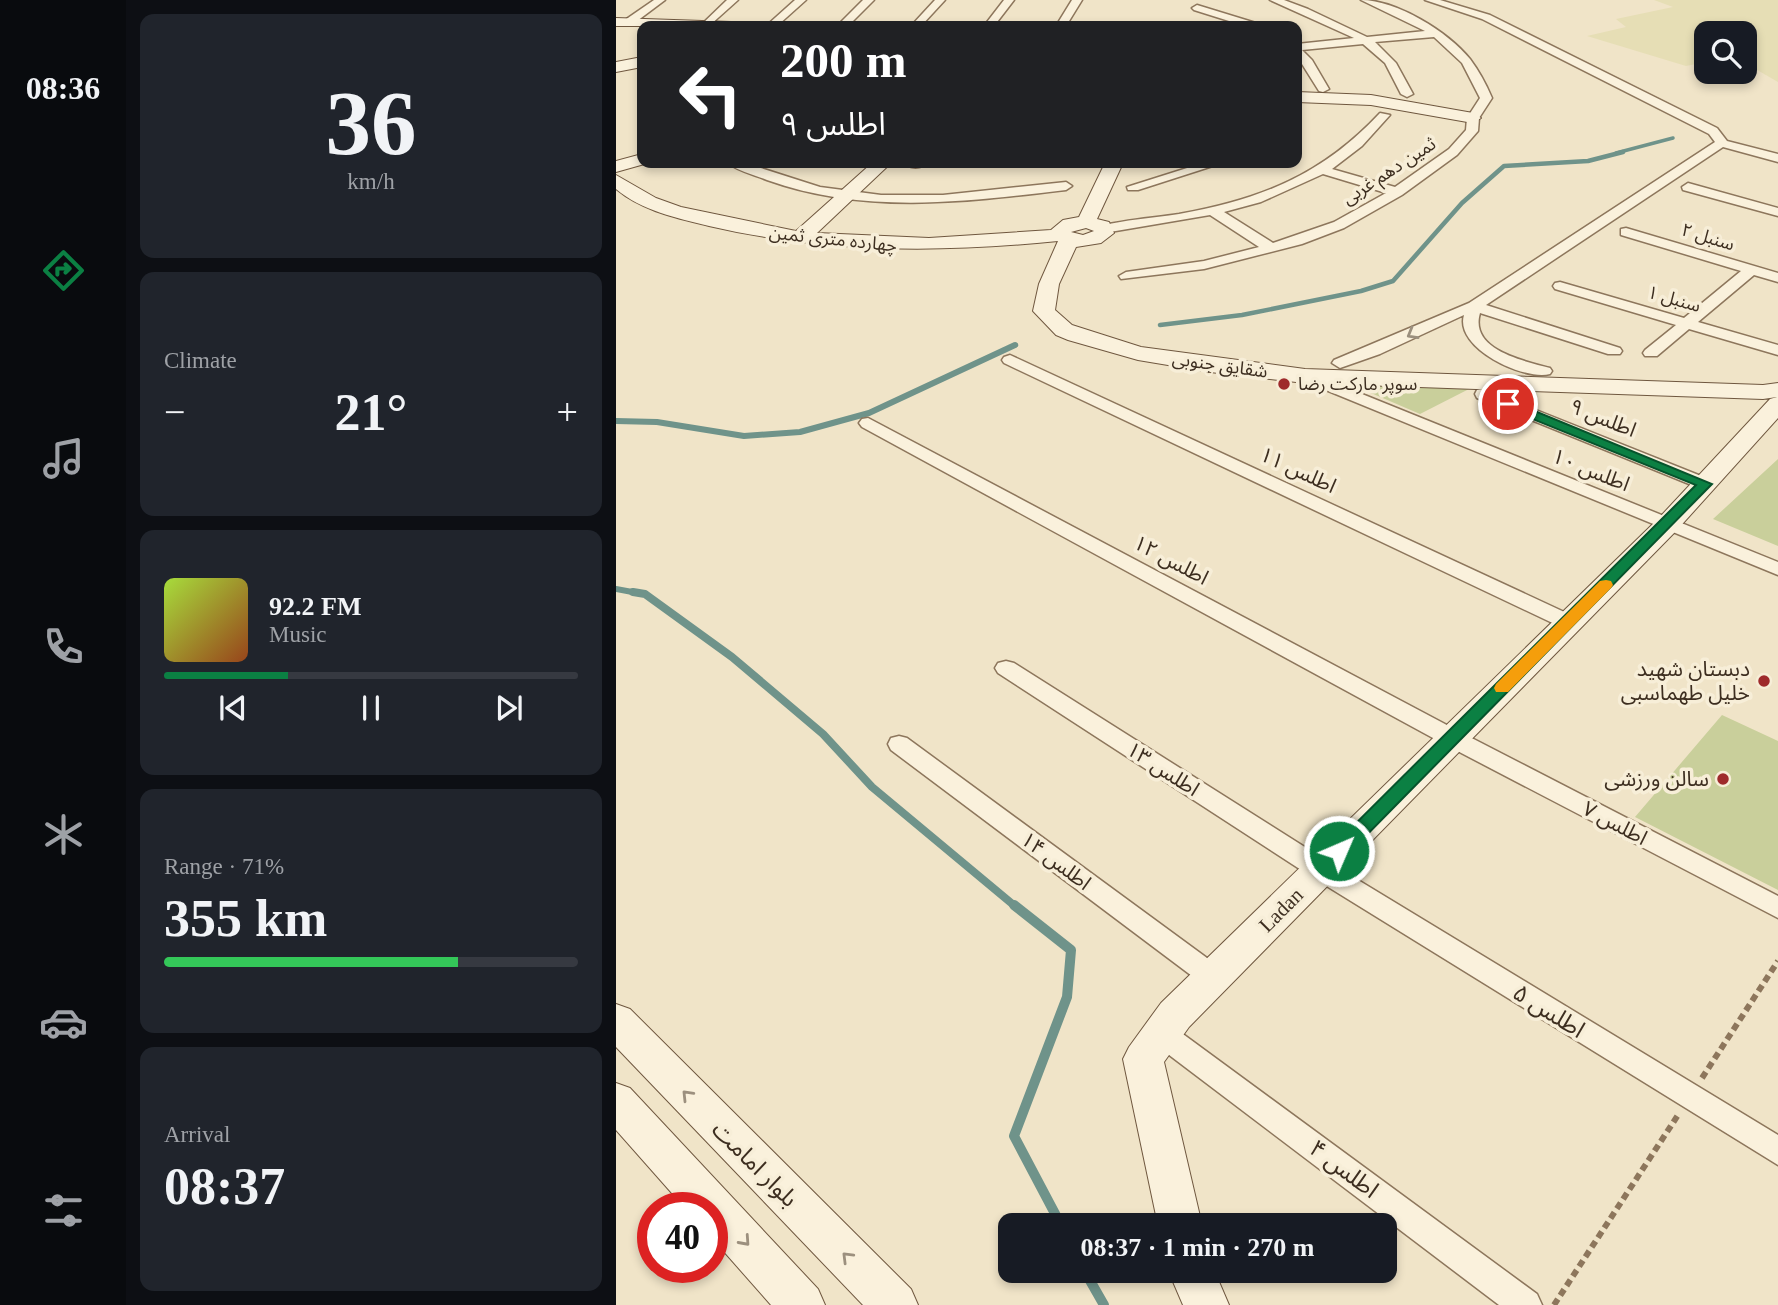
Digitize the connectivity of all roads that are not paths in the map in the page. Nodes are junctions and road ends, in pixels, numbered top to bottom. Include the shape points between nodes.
1 (660, 0) edge
2 (733, 0) edge
3 (801, 0) edge
4 (869, 0) edge
5 (940, 0) edge
6 (1009, 0) edge
7 (1077, 0) edge
8 (1275, 0) edge
9 (1366, 0) edge
10 (1430, 0) edge
11 (1198, 8) dead end
12 (709, 21) edge
13 (777, 21) edge
14 (847, 21) edge
15 (921, 21) edge
16 (993, 21) edge
17 (1063, 21) edge
18 (1239, 21) edge
19 (623, 22) edge
20 (1437, 33) junction
21 (1361, 40) junction
22 (1302, 48) edge
23 (1302, 54) edge
24 (637, 63) edge
25 (616, 66) edge
26 (1323, 89) dead end
27 (1407, 94) dead end
28 (1302, 97) edge
29 (1384, 115) dead end
30 (1473, 118) junction
31 (1721, 143) junction
32 (1778, 158) edge
33 (637, 161) edge
34 (616, 167) edge
35 (748, 168) edge
36 (877, 168) edge
37 (1112, 168) edge
38 (1199, 168) edge
39 (1320, 169) junction
40 (616, 180) edge
41 (1066, 186) dead end
42 (1133, 187) dead end
43 (1688, 187) dead end
44 (1397, 191) junction
45 (847, 195) junction
46 (1775, 208) edge
47 (1214, 212) junction
48 (1626, 232) dead end
49 (1081, 233) junction
50 (800, 238) junction
51 (1270, 248) junction
52 (1751, 270) junction
53 (1126, 276) dead end
54 (1778, 278) edge
55 (1560, 286) dead end
56 (1474, 306) junction
57 (1686, 323) junction
58 (1778, 350) edge
59 (1614, 351) dead end
60 (1651, 353) dead end
61 (1010, 360) dead end
62 (1340, 363) junction
63 (1544, 371) junction
64 (1305, 376) junction
65 (1778, 387) edge
66 (1483, 394) dead end
67 (1778, 404) edge
68 (868, 423) dead end
69 (1705, 484) junction
70 (1667, 525) junction
71 (1778, 569) edge
72 (1568, 622) junction
73 (1006, 668) dead end
74 (1452, 738) junction
75 (899, 744) dead end
76 (1321, 870) junction
77 (1778, 908) edge
78 (1213, 977) junction
79 (616, 1021) edge
80 (1162, 1034) junction
81 (616, 1101) edge
82 (1778, 1151) edge
83 (1177, 1213) edge
84 (1191, 1283) edge
85 (1196, 1283) edge
86 (802, 1305) edge
87 (895, 1305) edge
88 (1192, 1305) edge
89 (1206, 1305) edge
90 (1526, 1305) edge

1 - 19 street
2 - 12 street
3 - 13 street
4 - 14 street
5 - 15 street
6 - 16 street
7 - 17 street
8 - 21 street
9 - 20 street, ثمین دهم غربی
10 - 31 street via 1473,12 1522,34 1713,131
11 - 18 street
20 - 21 street
20 - 30 street, ثمین دهم غربی via 1478,75 1486,98
21 - 22 street
21 - 27 street via 1389,61
23 - 26 street
24 - 25 street
28 - 30 street via 1371,100
29 - 39 street
30 - 44 street, ثمین دهم غربی via 1472,131 1453,152
31 - 32 street
31 - 56 street
33 - 34 street
35 - 45 street
36 - 45 street
37 - 49 street, شقایق جنوبی
38 - 42 street
39 - 44 street
39 - 47 street via 1277,192
40 - 50 street, چهارده متری ثمین via 637,197 686,215
41 - 45 street via 932,199
43 - 46 street
44 - 51 street, ثمین دهم غربی via 1339,225
45 - 50 street
47 - 49 street
47 - 51 street
48 - 52 street, سنبل ۲
49 - 50 street, چهارده متری ثمین via 927,246
49 - 62 street, شقایق جنوبی via 1065,298 1073,317 1215,355
49 - 64 street, شقایق جنوبی via 1049,284 1044,311 1063,330 1138,353
51 - 53 street, ثمین دهم غربی via 1204,265
52 - 54 street, سنبل ۲
52 - 57 street
55 - 57 street, سنبل ۱
56 - 59 street
56 -> 62 street via 1374,353
56 - 63 street via 1468,319 1470,331 1481,345
57 - 58 street, سنبل ۱
57 - 60 street
61 - 72 street, اطلس ۱۱
62 - 63 street, شقایق جنوبی
63 - 65 street, شقایق جنوبی via 1760,380
64 - 65 street, شقایق جنوبی via 1498,384
64 - 70 street, اطلس ۱۰
66 - 69 street, اطلس ۹
67 - 69 street, Ladan
68 - 74 street, اطلس ۱۲
69 - 70 street, Ladan
70 - 71 street
70 - 72 street, Ladan
72 - 74 street, Ladan
73 - 76 street, اطلس ۱۳
74 - 76 street, Ladan
74 - 77 street, اطلس ۷
75 - 78 street, اطلس ۱۴
76 - 78 street, Ladan
76 - 82 street, اطلس ۵
78 - 80 street, Ladan
87 -> 79 street, بلوار امامت
80 - 83 street, Ladan via 1143,1059
80 - 90 street, اطلس ۴
81 -> 86 street
84 - 88 street
85 - 89 street

